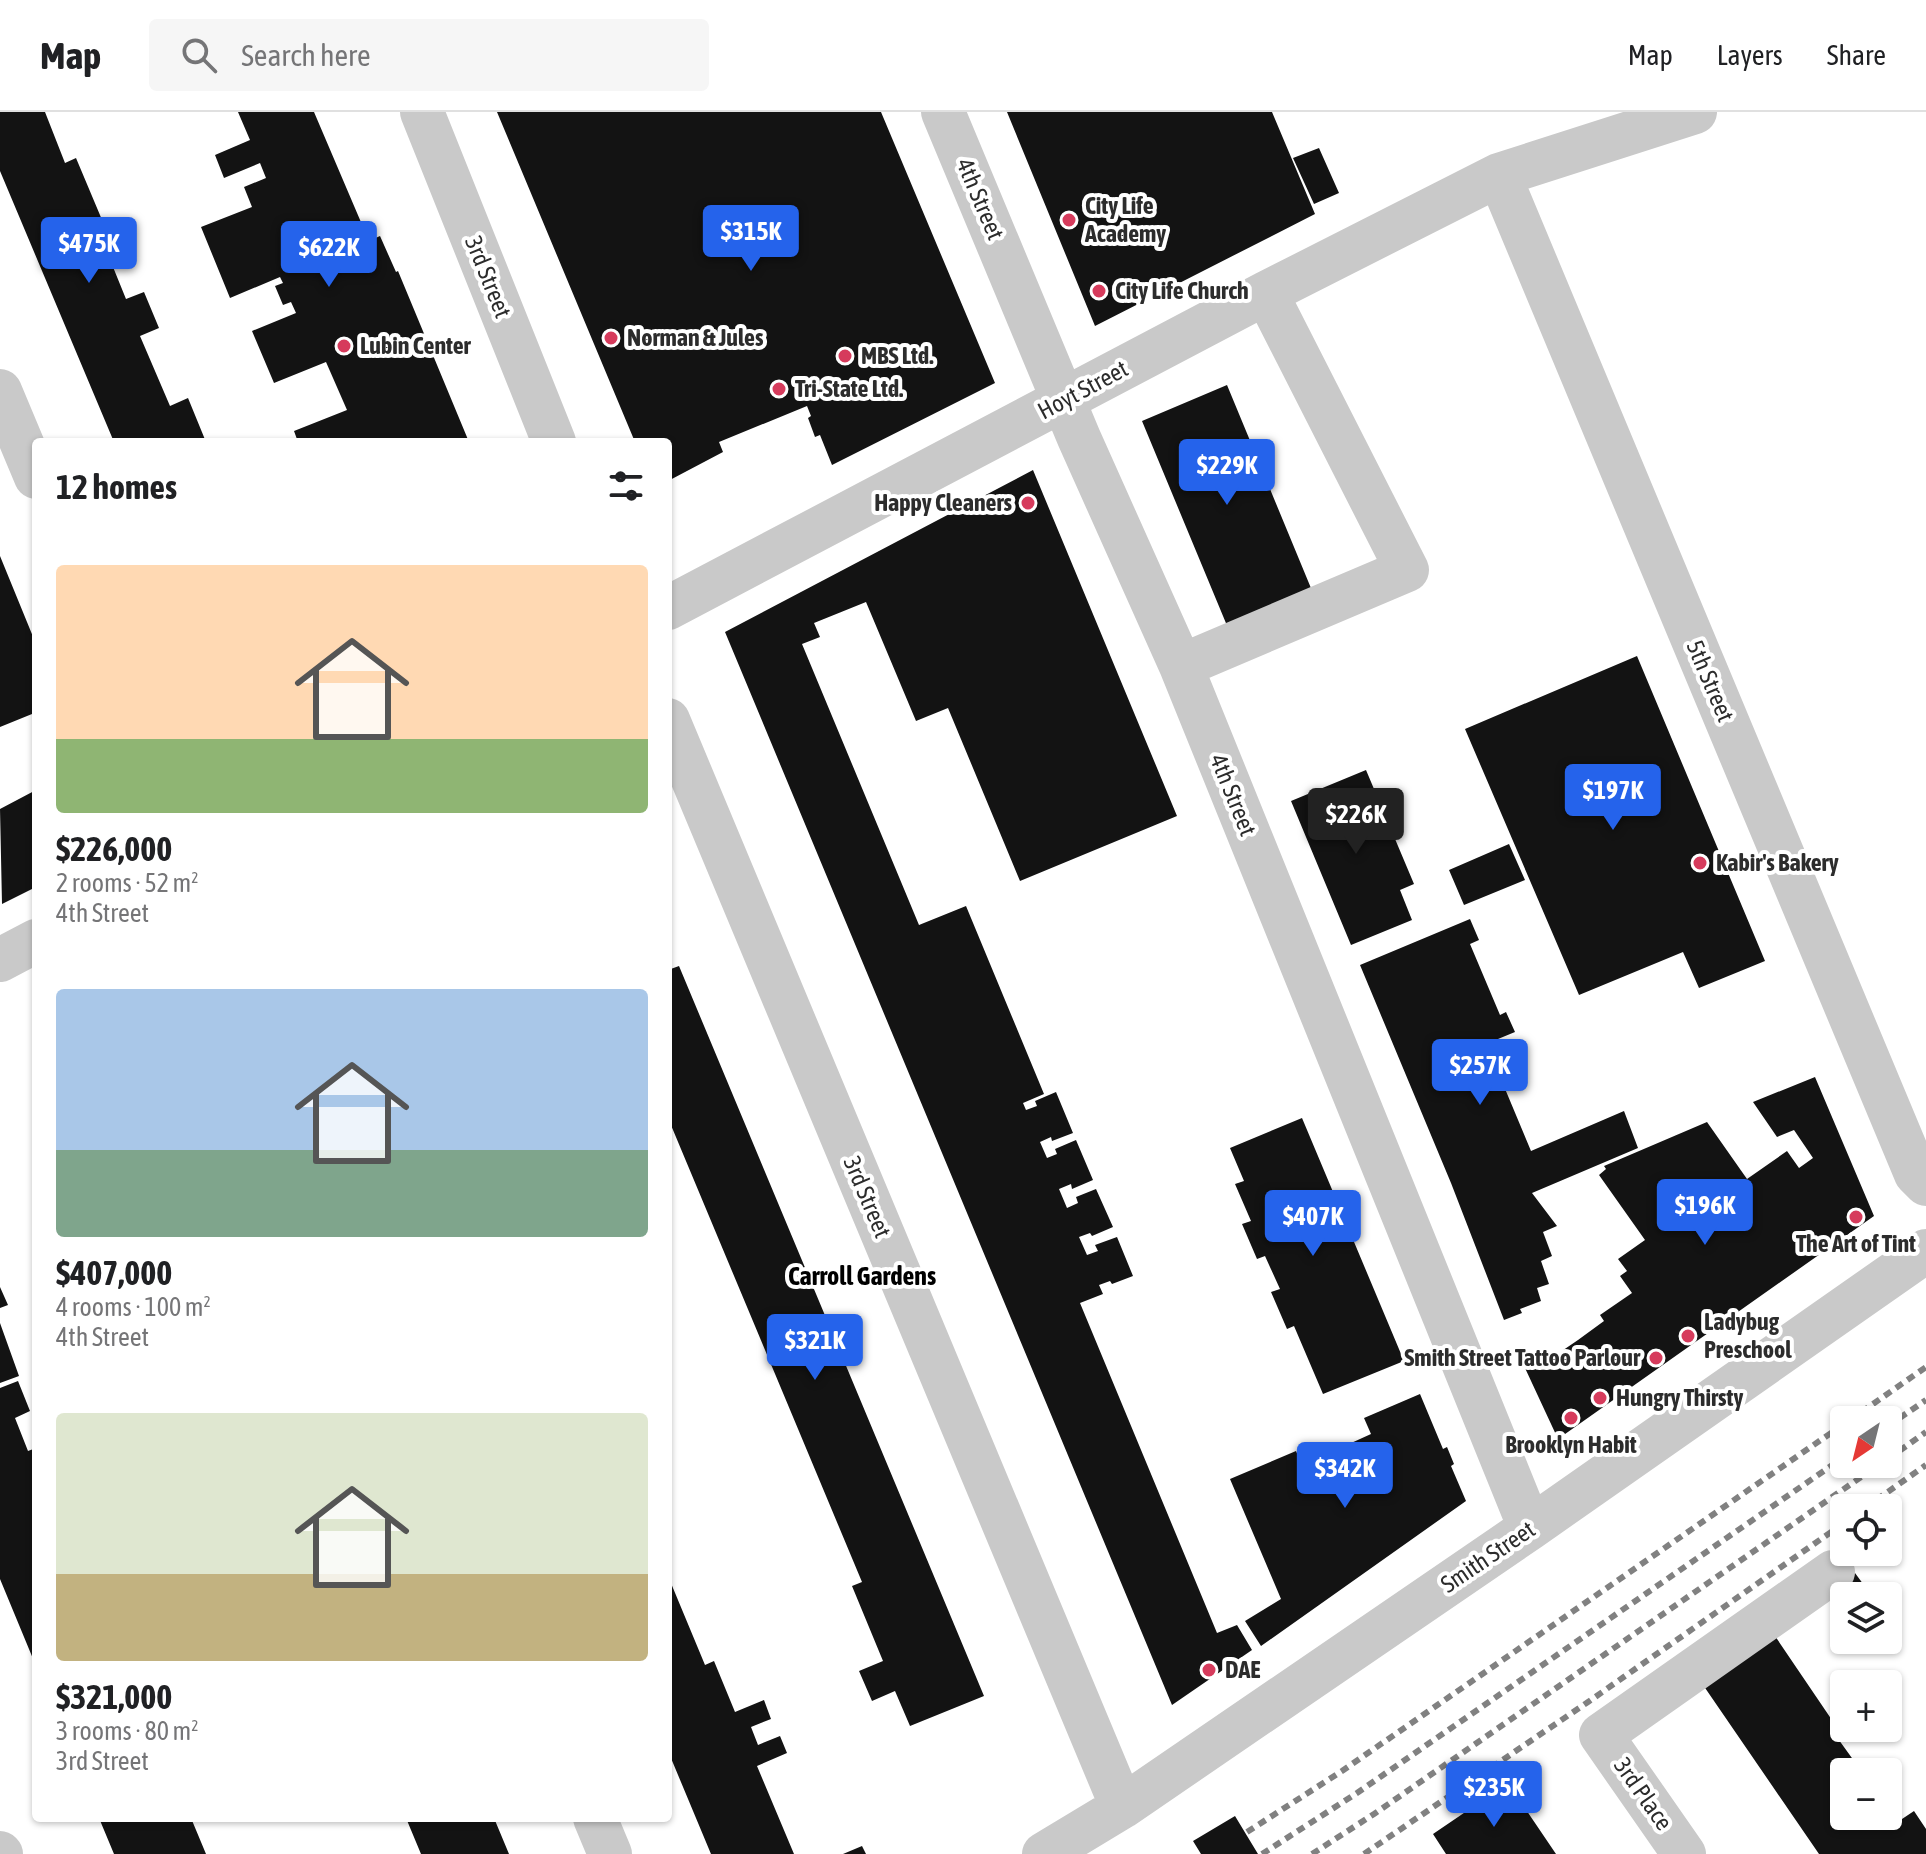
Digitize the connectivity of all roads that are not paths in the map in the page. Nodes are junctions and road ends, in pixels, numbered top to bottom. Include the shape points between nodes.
1 (422, 112) edge
2 (943, 112) edge
3 (1695, 112) edge
4 (1499, 175) junction
5 (1266, 293) junction
6 (0, 391) edge
7 (1064, 400) junction
8 (552, 438) edge
9 (32, 467) edge
10 (672, 606) edge
11 (1181, 666) junction
12 (672, 730) edge
13 (32, 943) edge
14 (0, 960) edge
15 (1926, 1184) edge
16 (1926, 1251) edge
17 (1530, 1528) junction
18 (1833, 1572) dead end
19 (1122, 1807) junction
20 (597, 1822) edge
21 (610, 1854) edge
22 (1044, 1854) edge
23 (1684, 1854) edge

1 - 8 street, 3rd Street
2 - 7 street, 4th Street
3 - 4 street, Hoyt Street
4 - 5 street, Hoyt Street
4 - 15 street, 5th Street via 1916,1174
5 - 7 street, Hoyt Street
5 - 11 street via 1407,570
6 - 9 street
7 - 10 street, Hoyt Street
7 - 11 street, 4th Street
11 - 17 street, 4th Street
12 - 19 street, 3rd Street
13 - 14 street
16 - 17 street, Smith Street
17 - 19 street, Smith Street
18 - 23 street, 3rd Place via 1601,1735
19 - 22 street, Smith Street
20 - 21 street

